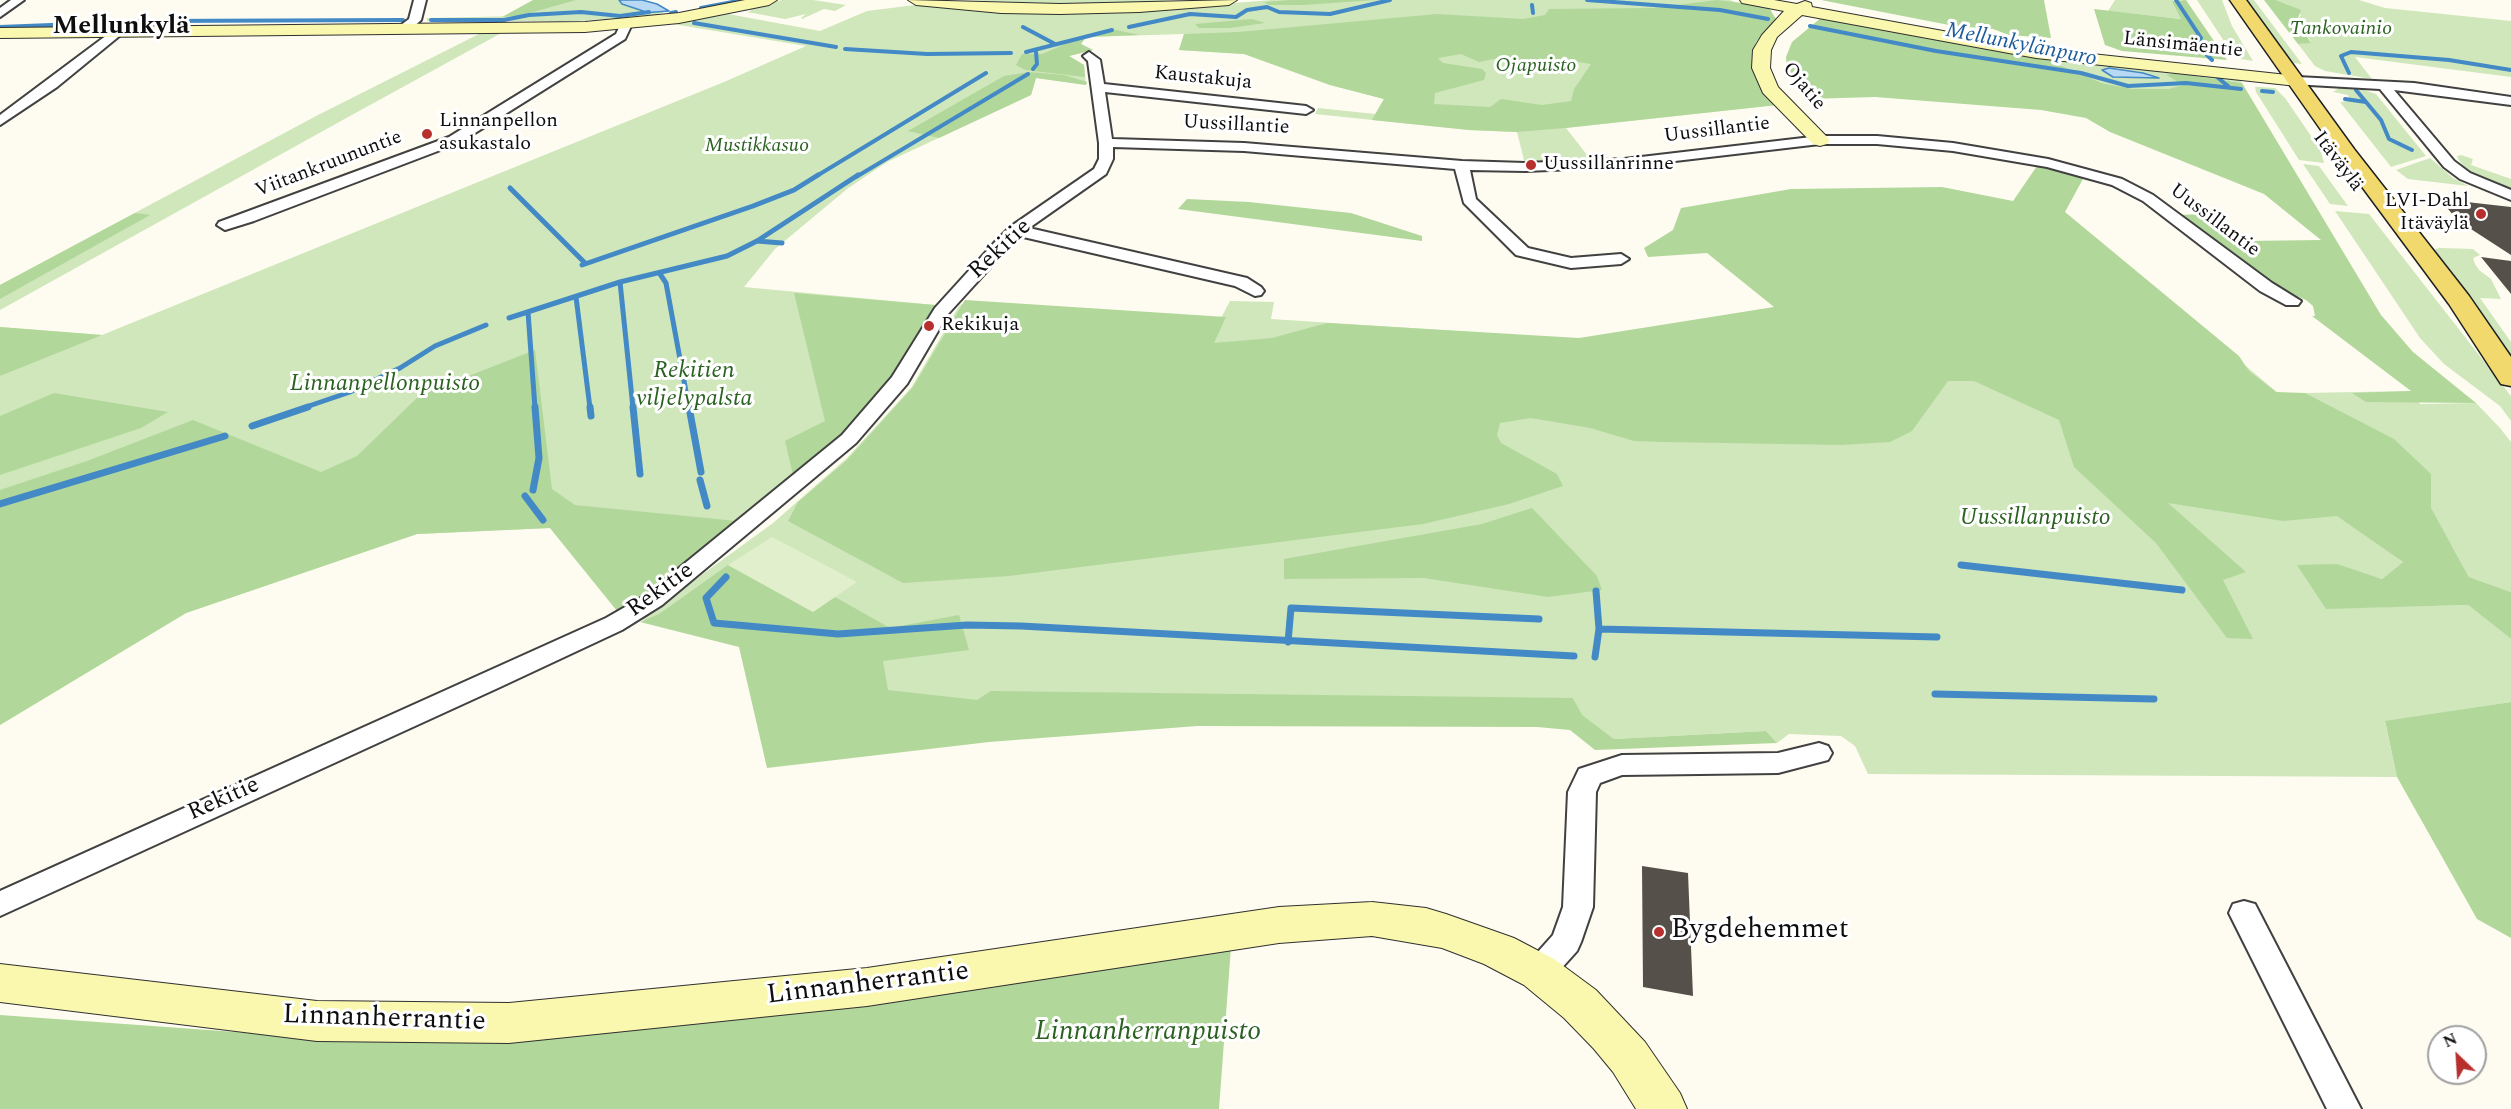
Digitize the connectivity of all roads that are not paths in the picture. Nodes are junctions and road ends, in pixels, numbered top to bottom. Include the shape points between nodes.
1 (18, 0) edge
2 (420, 0) edge
3 (769, 0) edge
4 (916, 0) edge
5 (1229, 0) edge
6 (1748, 0) edge
7 (1768, 0) edge
8 (2228, 0) edge
9 (2238, 0) edge
10 (1802, 8) junction
11 (0, 14) edge
12 (626, 24) junction
13 (405, 28) junction
14 (119, 30) junction
15 (0, 33) edge
16 (1089, 56) dead end
17 (2286, 77) junction
18 (2383, 85) junction
19 (1097, 87) junction
20 (2511, 101) edge
21 (1306, 110) dead end
22 (0, 121) edge
23 (1820, 140) junction
24 (1107, 143) junction
25 (1462, 165) junction
26 (2511, 195) edge
27 (225, 225) dead end
28 (1016, 230) junction
29 (1621, 259) dead end
30 (1255, 291) dead end
31 (2292, 301) dead end
32 (2511, 378) edge
33 (1819, 753) dead end
34 (0, 904) edge
35 (2244, 913) dead end
36 (1539, 972) junction
37 (0, 983) edge
38 (1663, 1109) edge
39 (2344, 1109) edge

1 - 11 street
2 - 13 street via 415,20
3 - 12 street via 702,15
4 - 5 street via 1052,9
6 - 10 street, Länsimäentie
7 - 10 street, Länsimäentie
8 - 17 main road, Itäväylä via 2234,16
9 - 17 main road, Itäväylä
10 - 17 street, Länsimäentie via 2079,58
10 - 23 street, Ojatie via 1770,35 1762,51 1761,68 1770,89
12 - 13 street
12 - 27 street, Viitankruununtie via 621,36 454,140
13 - 14 street
14 - 15 street
14 - 22 street
16 - 19 street, Rekitie via 1094,60
17 - 18 street
17 - 32 main road, Itäväylä via 2328,152 2429,287 2484,340
18 - 20 street
18 - 26 street via 2449,164 2477,182
19 - 21 street, Kaustakuja
19 - 24 street, Rekitie
23 - 25 street, Uussillantie via 1614,164
23 - 31 street, Uussillantie via 1953,147 2048,163 2107,178 2148,198 2266,287
24 - 25 street, Uussillantie via 1295,150
24 - 28 street, Rekitie via 1101,171
25 - 29 street via 1469,200 1522,252 1570,263
28 - 30 street via 1241,282
28 - 34 street, Rekitie via 953,297 900,380 849,439 654,600 614,624
33 - 36 street via 1778,763 1622,765 1589,776 1582,792 1578,907 1566,942
35 - 39 street
36 - 37 street, Linnanherrantie via 1499,951 1426,926 1350,918 867,987 509,1023 316,1022
36 - 38 street, Linnanherrantie via 1610,1035

